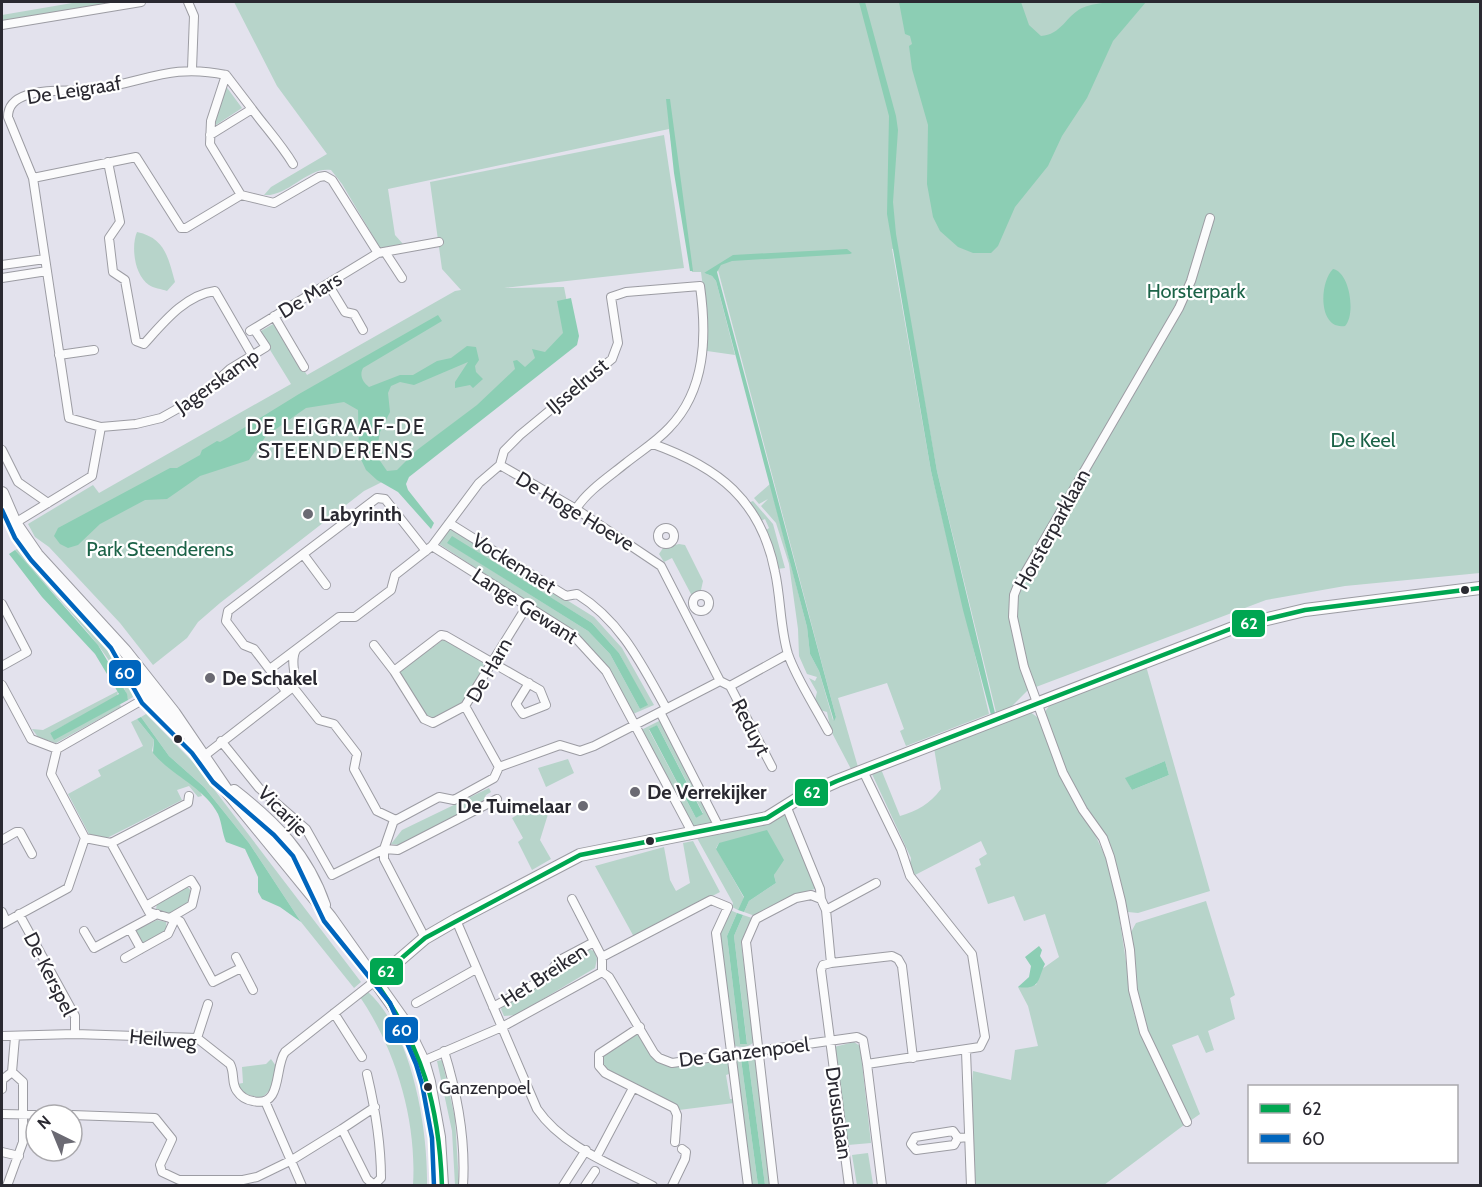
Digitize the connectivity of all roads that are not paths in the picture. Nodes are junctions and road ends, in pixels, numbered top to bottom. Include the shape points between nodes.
1 (141, 2) edge
2 (188, 2) edge
3 (2, 26) edge
4 (192, 69) junction
5 (226, 75) junction
6 (252, 109) junction
7 (210, 135) junction
8 (108, 162) junction
9 (293, 164) dead end
10 (33, 178) junction
11 (241, 195) junction
12 (1210, 218) dead end
13 (439, 242) dead end
14 (382, 253) junction
15 (45, 259) junction
16 (2, 265) edge
17 (48, 276) junction
18 (2, 278) edge
19 (402, 278) dead end
20 (328, 284) junction
21 (274, 316) junction
22 (254, 328) junction
23 (363, 330) dead end
24 (242, 336) junction
25 (93, 350) dead end
26 (59, 355) junction
27 (252, 355) junction
28 (304, 367) dead end
29 (101, 427) junction
30 (653, 444) junction
31 (2, 450) edge
32 (500, 465) junction
33 (2, 493) edge
34 (48, 503) junction
35 (576, 510) junction
36 (15, 523) junction
37 (449, 523) junction
38 (660, 542) dead end
39 (429, 548) junction
40 (303, 554) junction
41 (651, 557) junction
42 (326, 585) dead end
43 (1480, 588) edge
44 (2, 604) edge
45 (527, 606) junction
46 (694, 607) dead end
47 (685, 612) junction
48 (374, 645) dead end
49 (296, 650) junction
50 (788, 654) junction
51 (493, 662) junction
52 (2, 666) edge
53 (270, 669) junction
54 (394, 671) junction
55 (720, 681) junction
56 (529, 683) dead end
57 (2, 685) edge
58 (729, 686) junction
59 (290, 689) junction
60 (152, 695) junction
61 (1036, 703) junction
62 (465, 706) junction
63 (663, 710) junction
64 (635, 724) junction
65 (828, 731) dead end
66 (221, 741) junction
67 (57, 749) junction
68 (201, 752) junction
69 (499, 767) junction
70 (772, 767) dead end
71 (863, 771) junction
72 (189, 796) dead end
73 (497, 799) dead end
74 (787, 808) junction
75 (394, 820) junction
76 (720, 829) junction
77 (693, 834) junction
78 (85, 838) junction
79 (2, 840) edge
80 (111, 843) junction
81 (384, 849) junction
82 (32, 854) dead end
83 (876, 883) dead end
84 (573, 899) dead end
85 (821, 899) junction
86 (146, 906) junction
87 (825, 910) junction
88 (2, 912) edge
89 (19, 914) junction
90 (157, 914) junction
91 (173, 919) junction
92 (456, 920) junction
93 (4, 922) edge
94 (130, 929) junction
95 (84, 931) dead end
96 (425, 938) junction
97 (594, 942) junction
98 (141, 949) junction
99 (236, 957) dead end
100 (603, 957) junction
101 (125, 958) dead end
102 (831, 963) junction
103 (241, 968) junction
104 (476, 969) junction
105 (602, 972) junction
106 (377, 979) junction
107 (253, 990) dead end
108 (416, 1003) dead end
109 (208, 1004) dead end
110 (494, 1007) junction
111 (334, 1013) junction
112 (639, 1027) junction
113 (502, 1028) junction
114 (75, 1034) junction
115 (2, 1036) edge
116 (15, 1037) junction
117 (197, 1038) junction
118 (830, 1041) junction
119 (444, 1051) junction
120 (758, 1051) junction
121 (966, 1051) junction
122 (732, 1055) junction
123 (362, 1057) dead end
124 (913, 1058) junction
125 (423, 1060) junction
126 (867, 1064) junction
127 (12, 1072) junction
128 (367, 1074) dead end
129 (633, 1088) junction
130 (2, 1089) edge
131 (264, 1101) junction
132 (375, 1107) junction
133 (2, 1114) edge
134 (23, 1114) junction
135 (84, 1116) edge
136 (1187, 1122) dead end
137 (342, 1129) junction
138 (968, 1137) junction
139 (958, 1138) junction
140 (675, 1142) dead end
141 (682, 1149) dead end
142 (586, 1150) junction
143 (2, 1152) edge
144 (19, 1156) junction
145 (597, 1156) junction
146 (292, 1160) junction
147 (595, 1171) dead end
148 (565, 1183) edge
149 (7, 1185) edge
150 (302, 1185) edge
151 (442, 1185) edge
152 (463, 1185) edge
153 (576, 1185) edge
154 (585, 1185) edge
155 (653, 1185) edge
156 (672, 1185) edge
157 (748, 1185) edge
158 (774, 1185) edge
159 (849, 1185) edge
160 (882, 1185) edge
161 (971, 1185) edge

1 - 3 street
2 - 4 street via 194,16
4 - 5 street, De Leigraaf
4 - 10 street, De Leigraaf via 99,89 41,92 14,101 8,117
5 - 6 street
5 - 7 street
6 - 7 street
6 - 9 street
7 - 11 street via 210,144
8 - 10 street
8 - 11 street via 136,157 181,228
8 - 24 street via 120,222 109,238 113,272 125,280 136,341 144,344 172,312 215,291
10 - 15 street, De Leigraaf
11 - 14 street via 274,203 326,176
12 - 61 street, Horsterparklaan via 1195,271 1179,308 1014,596 1012,617
13 - 14 street, De Mars
14 - 19 street
14 - 20 street, De Mars
15 - 16 street
15 - 17 street, De Leigraaf
17 - 18 street
17 - 26 street, Jagerskamp
20 - 21 street, De Mars
20 - 23 street via 345,312 354,314
21 - 22 street, De Mars
21 - 28 street
22 - 24 street, De Mars
22 - 27 street, Jagerskamp via 266,347
24 - 27 street
25 - 26 street
26 - 29 street, Jagerskamp via 69,418
27 - 29 street, Jagerskamp via 202,394 161,418
29 - 34 street via 92,476
30 - 32 street, IJsselrust via 685,409 698,379 704,353 700,286 626,292 611,297 618,343 612,360 520,435 504,451
30 - 35 street, IJsselrust via 598,486
30 - 50 street via 692,459 716,474 759,523 775,572
31 - 34 street via 18,483
32 - 35 street, De Hoge Hoeve
32 - 37 street via 487,473
33 - 36 street
34 - 36 street
35 - 41 street, De Hoge Hoeve
36 - 60 street via 37,555 117,644
37 - 39 street
37 - 63 street, Vockemaet via 567,596 577,594 604,614 627,640
38 - 41 street, De Hoge Hoeve
39 - 40 street, Lange Gewant via 385,500 377,498
39 - 45 street, Lange Gewant
39 - 49 street via 394,575 391,590 355,617 339,616
40 - 42 street
40 - 53 street via 225,616 244,645 254,650
41 - 47 street, De Hoge Hoeve via 661,566
43 - 61 street via 1272,617 1238,626
44 - 52 street via 27,652
45 - 51 street, De Harn
45 - 64 street, Lange Gewant via 586,646 606,671
46 - 47 street
47 - 55 street, De Hoge Hoeve
48 - 54 street
49 - 53 street
49 - 59 street via 296,678
50 - 58 street
50 - 65 street
51 - 54 street via 441,635
51 - 56 street
51 - 62 street, De Harn
53 - 59 street
54 - 62 street via 428,723
55 - 58 street
55 - 63 street
57 - 67 street via 31,739
58 - 70 street, Reduyt
59 - 66 street
59 - 75 street via 319,720 334,724 357,754 354,769 377,811
60 - 67 street
60 - 68 street
61 - 71 street
61 - 136 street, Horsterparklaan via 1073,793 1110,857 1121,900 1140,1021
62 - 69 street, De Harn
63 - 64 street
63 - 76 street, Vockemaet
64 - 69 street via 580,751 560,745
64 - 77 street, Lange Gewant
66 - 68 street
66 - 81 street, Vicarije via 259,788 306,829 332,875
67 - 78 street via 51,774
68 - 106 street via 218,777 299,852 330,917
69 - 75 street via 494,778 453,800 439,797
71 - 74 street via 799,798
71 - 121 street via 910,876 972,954 985,1037 980,1047
72 - 80 street via 188,803
73 - 81 street via 398,850
74 - 76 street via 767,818
74 - 85 street
75 - 81 street
76 - 77 street
77 - 92 street via 580,855
78 - 80 street
78 - 89 street via 68,888
79 - 82 street via 20,832
80 - 86 street
81 - 96 street via 384,859
83 - 87 street
84 - 97 street
85 - 87 street
85 - 120 street via 811,894 796,898 756,919 746,942
86 - 90 street via 149,912
86 - 91 street via 191,880 196,888 192,905
87 - 102 street
88 - 93 street
89 - 93 street
89 - 114 street, De Kerspel via 75,1016
90 - 91 street
90 - 94 street
91 - 98 street via 168,934
91 - 103 street via 180,921 213,982
92 - 96 street
92 - 104 street
94 - 95 street via 94,948
94 - 98 street
96 - 106 street
97 - 100 street
97 - 110 street, Het Breiken via 558,961 547,977
98 - 101 street
99 - 103 street
100 - 105 street
100 - 122 street via 711,900 728,907 716,933
102 - 118 street, Drususlaan via 821,970
102 - 124 street via 892,956 898,959
103 - 107 street
104 - 108 street
104 - 110 street
105 - 112 street, De Ganzenpoel via 609,977
105 - 113 street
106 - 111 street
106 - 125 street via 400,1006
109 - 117 street
110 - 113 street
111 - 123 street
111 - 131 street via 283,1054 278,1083
112 - 122 street, De Ganzenpoel via 654,1053 672,1062
112 - 129 street via 599,1054 597,1060 605,1073
113 - 119 street
113 - 142 street via 537,1109 556,1132
114 - 116 street, Heilweg
114 - 117 street, Heilweg
115 - 116 street, Heilweg
116 - 127 street
117 - 131 street, Heilweg via 230,1064 238,1094
118 - 120 street, De Ganzenpoel
118 - 126 street, De Ganzenpoel via 857,1037 863,1040
118 - 159 street, Drususlaan
119 - 125 street
119 - 152 street via 461,1117
120 - 122 street, De Ganzenpoel
120 - 158 street
121 - 124 street
121 - 138 street
122 - 157 street
124 - 126 street
125 - 151 street via 437,1120
126 - 160 street, Drususlaan
127 - 130 street via 2,1080
127 - 134 street via 22,1082
128 - 132 street
129 - 140 street via 670,1104 677,1115
129 - 145 street
131 - 146 street
132 - 137 street
132 - 137 street via 381,1171 374,1185 367,1179
133 - 134 street
134 - 144 street
135 - 146 street via 155,1118 172,1139 160,1165 162,1172 179,1180 243,1180
137 - 146 street
138 - 139 street
138 - 161 street
139 - 139 street via 954,1145 916,1150 911,1144 915,1137 954,1131
141 - 156 street via 686,1159
142 - 145 street
142 - 148 street
143 - 144 street
144 - 149 street
145 - 155 street
146 - 150 street
147 - 154 street
148 - 153 street

